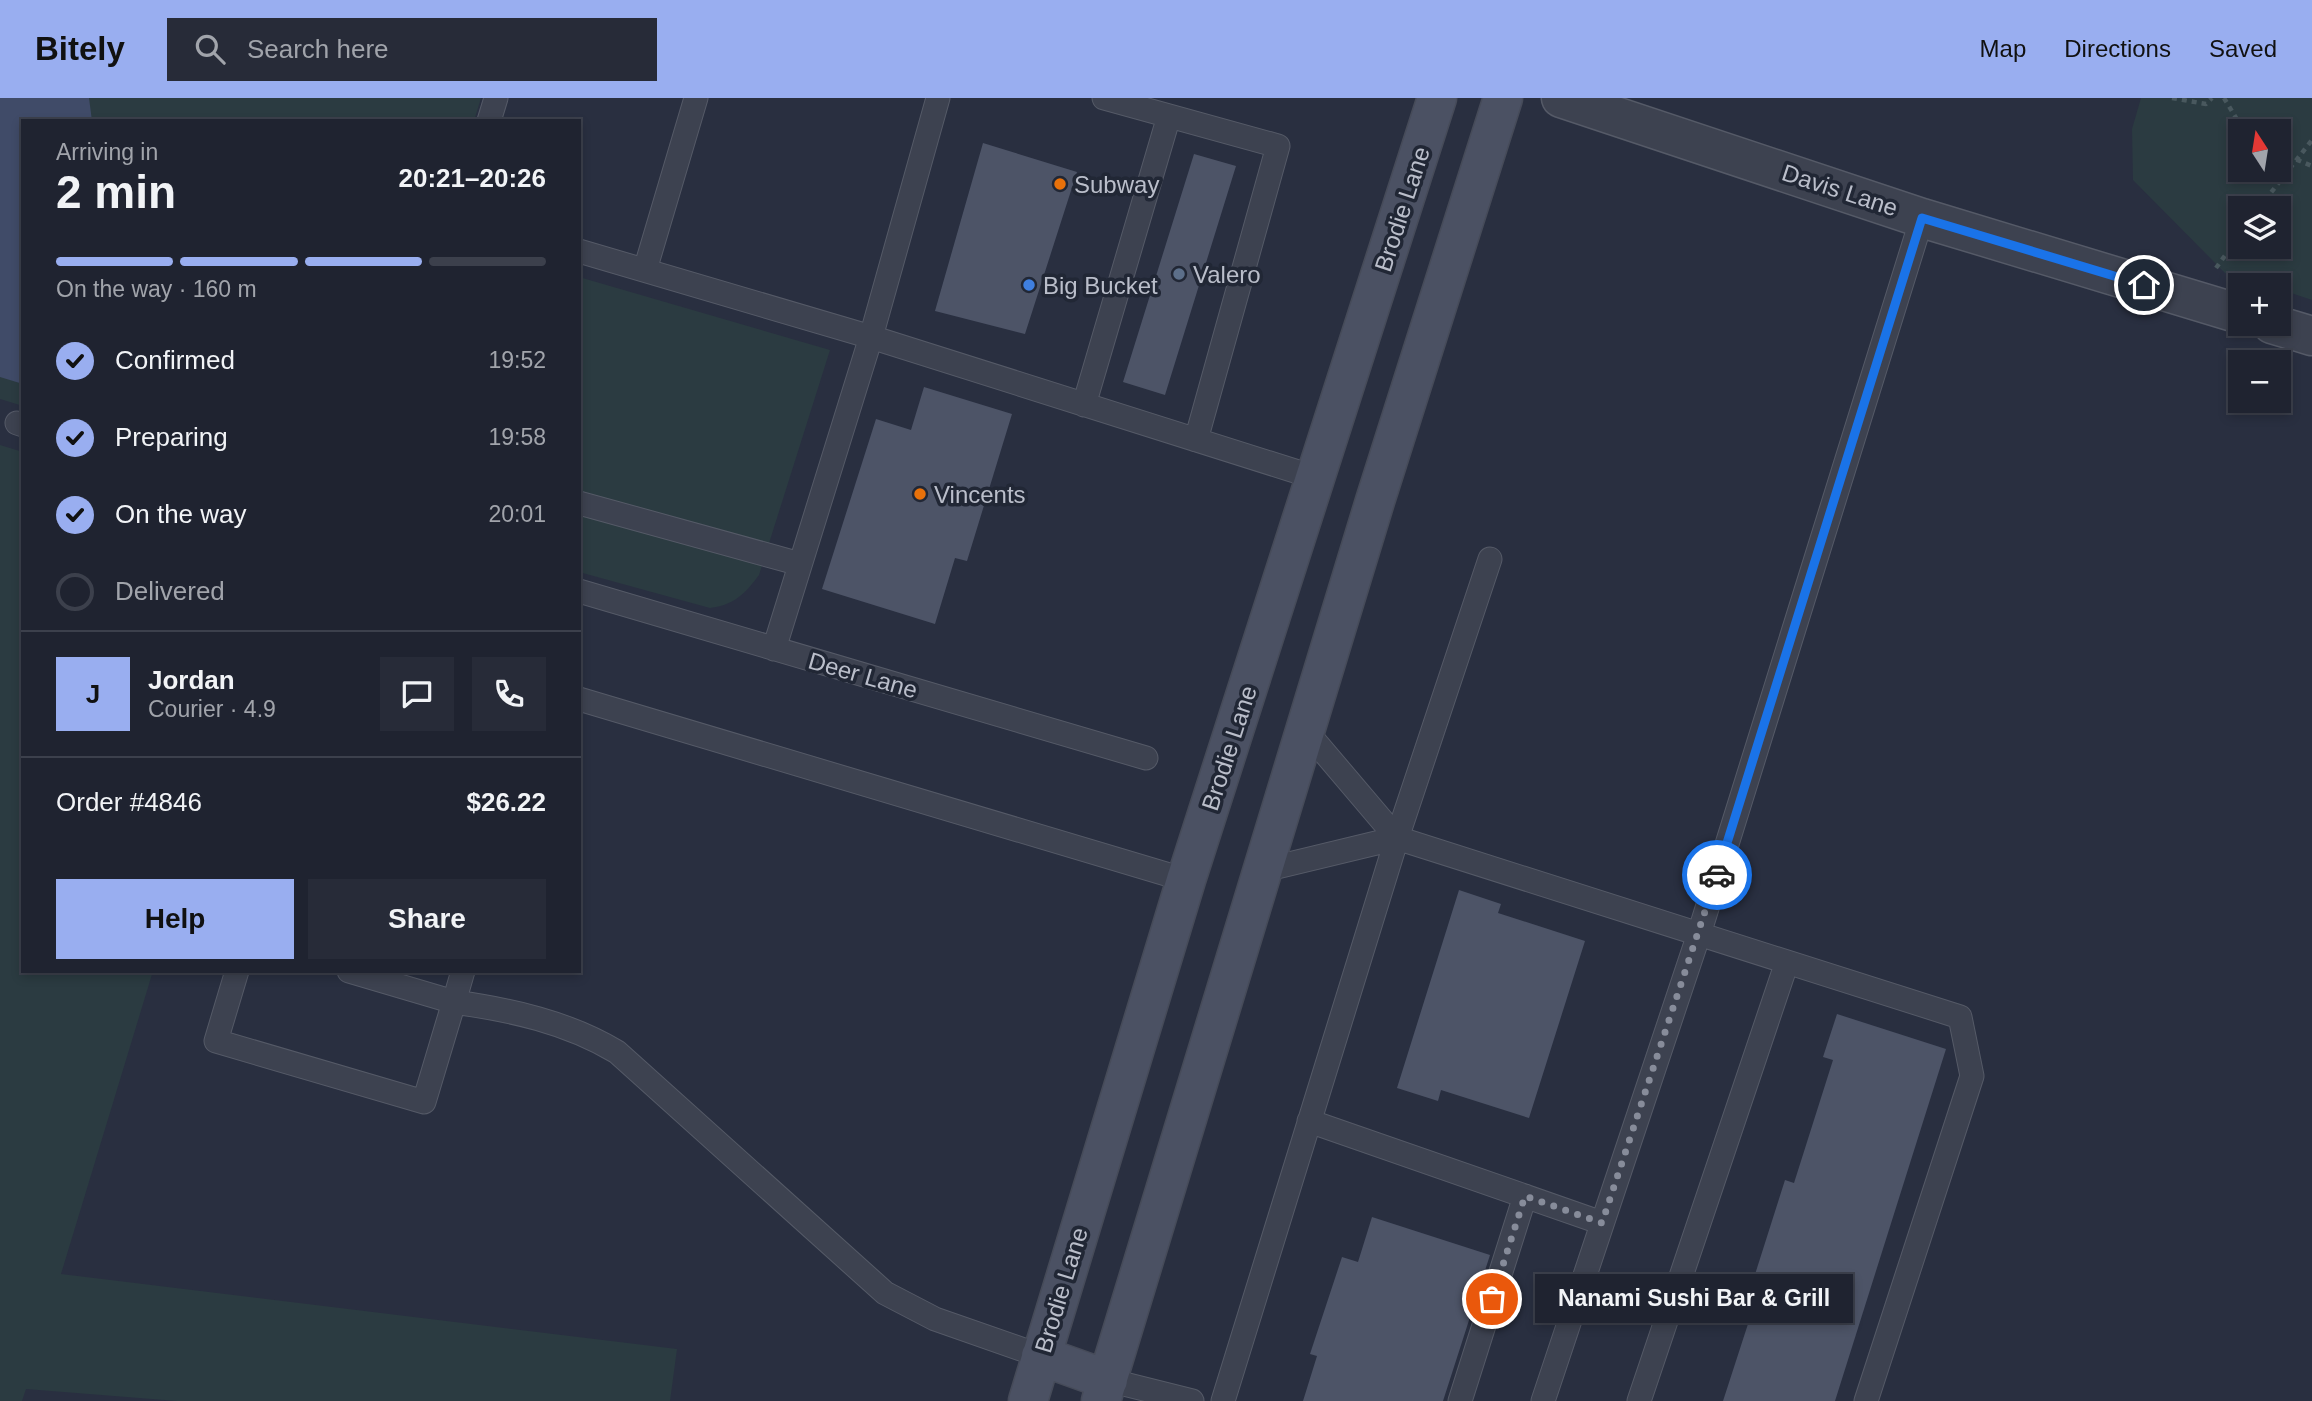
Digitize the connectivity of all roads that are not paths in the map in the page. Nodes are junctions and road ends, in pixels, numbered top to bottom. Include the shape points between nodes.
1 (496, 98) edge
2 (696, 98) edge
3 (938, 98) edge
4 (1104, 98) edge
5 (1437, 98) edge
6 (1503, 98) edge
7 (1562, 98) edge
8 (1169, 116) junction
9 (490, 119) edge
10 (1922, 218) junction
11 (581, 252) edge
12 (645, 270) junction
13 (2228, 310) edge
14 (2291, 330) edge
15 (2312, 336) edge
16 (871, 337) junction
17 (1084, 405) junction
18 (1196, 440) junction
19 (1317, 478) junction
20 (581, 504) edge
21 (1490, 559) dead end
22 (800, 564) junction
23 (581, 592) edge
24 (774, 649) junction
25 (581, 700) edge
26 (1307, 732) junction
27 (1146, 758) dead end
28 (1397, 838) junction
29 (1264, 870) junction
30 (1186, 880) junction
31 (1699, 934) junction
32 (1787, 962) junction
33 (236, 973) edge
34 (356, 973) edge
35 (462, 973) edge
36 (454, 1002) junction
37 (1309, 1121) junction
38 (1525, 1196) junction
39 (1602, 1223) junction
40 (1041, 1356) junction
41 (1105, 1390) edge
42 (1028, 1401) edge
43 (1192, 1401) edge
44 (1223, 1401) edge
45 (1460, 1401) edge
46 (1543, 1401) edge
47 (1639, 1401) edge
48 (1866, 1401) edge

1 - 9 lane
2 - 12 lane
3 - 16 lane
4 - 8 lane
5 - 19 main road, Brodie Lane
6 - 26 main road
7 - 10 street, Davis Lane
8 - 17 lane
8 - 18 lane via 1278,146
10 - 13 street, Davis Lane
10 - 31 lane
11 - 12 lane
12 - 16 lane
14 - 15 street
16 - 17 lane
16 - 22 lane
17 - 18 lane
18 - 19 lane
19 - 30 main road, Brodie Lane
20 - 22 lane
21 - 28 lane
22 - 24 lane
23 - 24 lane, Deer Lane
24 - 27 lane, Deer Lane
25 - 30 lane
26 - 28 lane
26 - 29 main road
28 - 29 lane
28 - 31 lane
28 - 37 lane
29 - 41 main road
30 - 40 main road, Brodie Lane
31 - 32 lane
31 - 39 lane
32 - 47 lane
32 - 48 lane via 1959,1017 1972,1076
33 - 36 lane via 216,1041 424,1102
34 - 36 lane
35 - 36 lane
36 - 40 lane via 587,1034 625,1059 885,1293 935,1319
37 - 38 lane
37 - 44 lane
38 - 39 lane
38 - 45 lane
39 - 46 lane
40 - 41 main road
40 - 42 main road, Brodie Lane
41 - 43 lane

